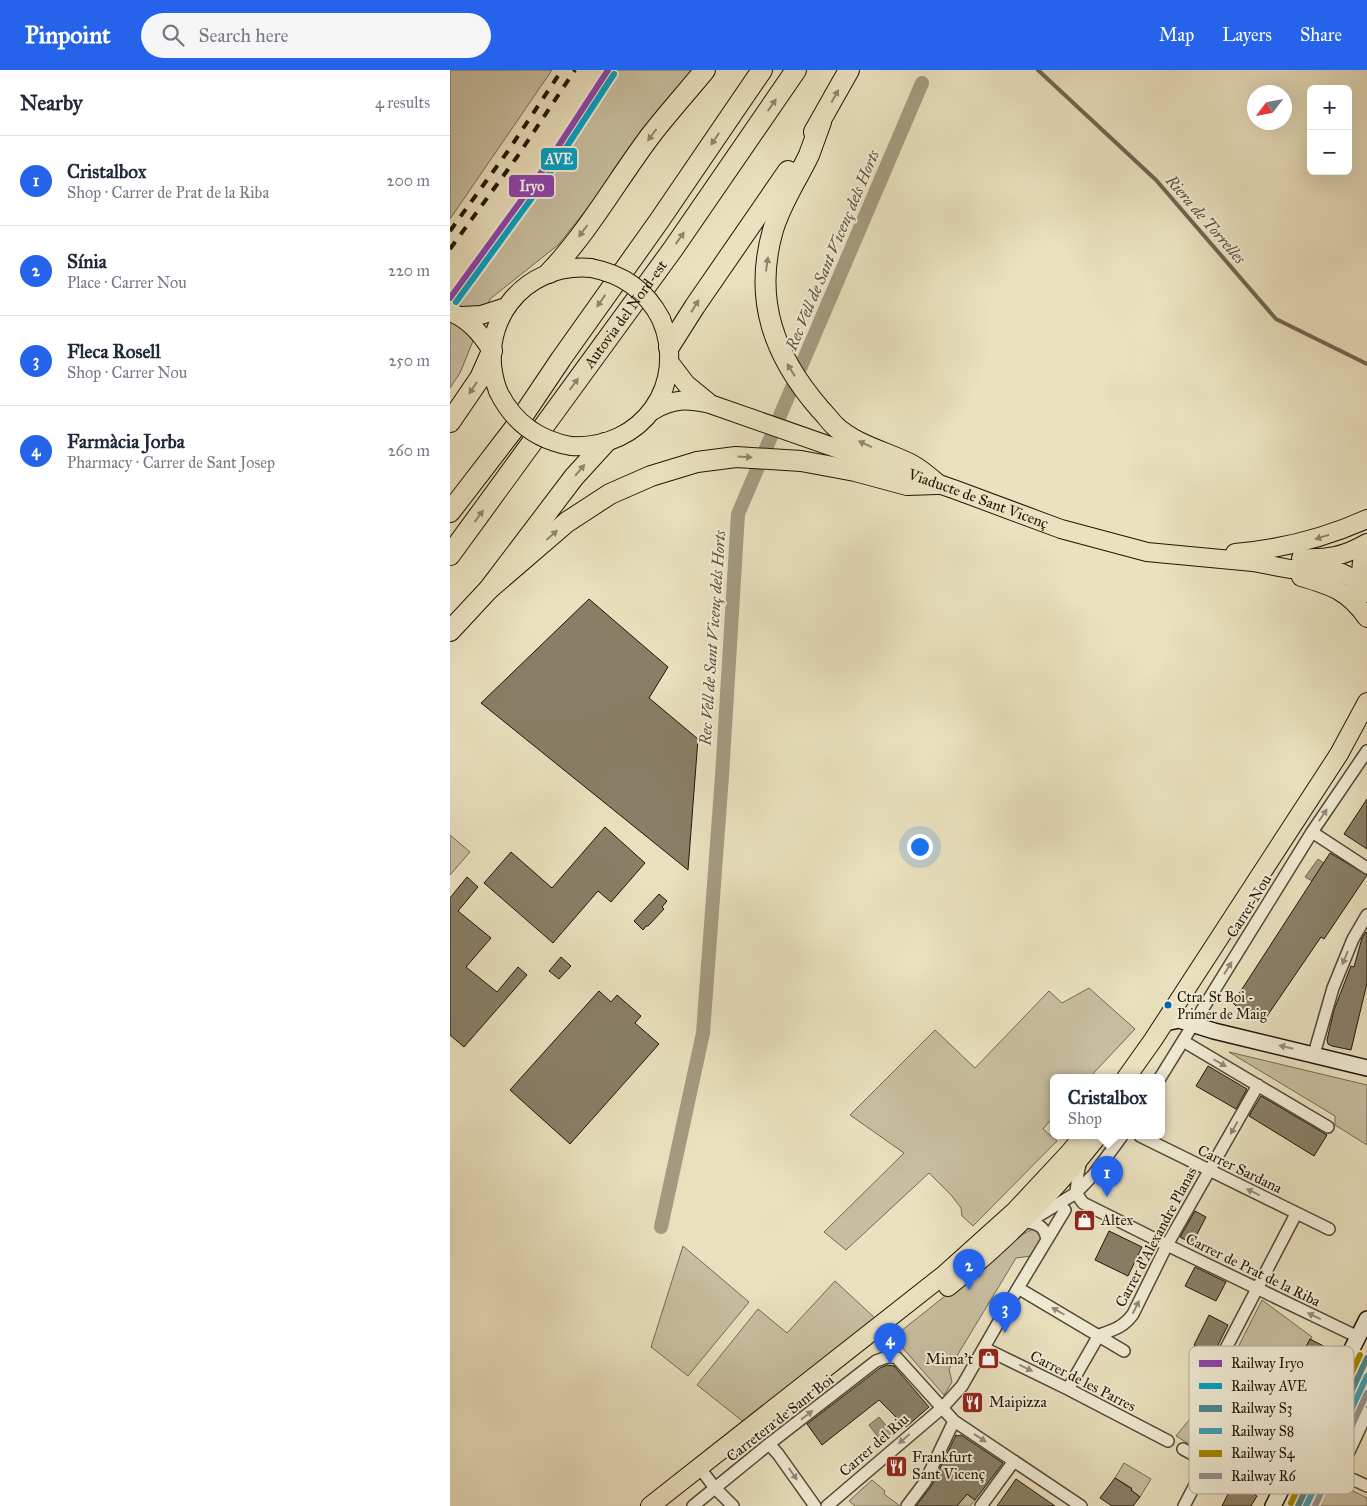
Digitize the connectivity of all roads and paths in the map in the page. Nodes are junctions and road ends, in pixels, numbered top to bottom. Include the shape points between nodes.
1 (705, 70) edge
2 (762, 70) edge
3 (796, 70) edge
4 (849, 70) edge
5 (821, 122) junction
6 (549, 273) junction
7 (506, 307) junction
8 (456, 314) edge
9 (492, 350) junction
10 (669, 355) junction
11 (710, 404) junction
12 (652, 411) junction
13 (450, 422) edge
14 (604, 443) junction
15 (937, 484) junction
16 (450, 512) edge
17 (1367, 519) edge
18 (1367, 545) edge
19 (450, 555) edge
20 (1197, 557) junction
21 (1253, 562) junction
22 (488, 589) junction
23 (1367, 593) edge
24 (1367, 618) edge
25 (450, 631) edge
26 (1367, 702) edge
27 (1367, 726) edge
28 (1367, 751) edge
29 (1312, 832) junction
30 (1367, 868) edge
31 (1367, 915) edge
32 (1179, 1023) junction
33 (1183, 1041) junction
34 (1314, 1054) junction
35 (1367, 1068) edge
36 (1130, 1074) edge
37 (1144, 1074) edge
38 (1162, 1074) edge
39 (1258, 1085) junction
40 (1328, 1127) dead end
41 (1082, 1139) edge
42 (1094, 1139) edge
43 (1120, 1139) edge
44 (1146, 1139) edge
45 (1076, 1154) junction
46 (1209, 1171) junction
47 (1063, 1176) junction
48 (1046, 1195) junction
49 (1071, 1200) junction
50 (1296, 1214) junction
51 (1028, 1222) junction
52 (1005, 1228) junction
53 (1329, 1228) dead end
54 (1047, 1240) junction
55 (1166, 1245) junction
56 (1018, 1288) junction
57 (1256, 1289) junction
58 (1367, 1319) edge
59 (1099, 1334) junction
60 (1358, 1337) junction
61 (1227, 1346) edge
62 (1353, 1346) edge
63 (984, 1348) junction
64 (1124, 1350) dead end
65 (1068, 1389) junction
66 (942, 1408) junction
67 (1367, 1413) edge
68 (954, 1421) junction
69 (1168, 1441) dead end
70 (1354, 1441) edge
71 (769, 1444) junction
72 (1183, 1449) dead end
73 (1189, 1452) edge
74 (1014, 1461) junction
75 (707, 1477) junction
76 (1354, 1480) edge
77 (1367, 1486) edge
78 (1190, 1494) edge
79 (1279, 1494) edge
80 (650, 1506) edge
81 (668, 1506) edge
82 (693, 1506) edge
83 (733, 1506) edge
84 (815, 1506) edge
85 (827, 1506) edge
86 (907, 1506) edge
87 (981, 1506) edge
88 (1081, 1506) edge
89 (1184, 1506) edge
90 (1273, 1506) edge

1 -> 6 highway via 651,135 599,210
2 -> 16 highway, Autovia del Nord-est via 516,426
19 -> 3 highway, Autovia del Nord-est via 672,249
5 -> 4 highway
10 -> 5 highway via 695,306
15 -> 5 highway via 912,465 854,439 836,427 808,396 774,337 767,312 766,269 773,230
6 - 7 main road, Viaducte de Sant Vicenç via 524,287
6 - 10 main road, Viaducte de Sant Vicenç, bridge via 591,268 620,276 637,287 661,318 668,337
7 - 8 main road via 481,315
7 - 9 main road, Viaducte de Sant Vicenç via 494,332
8 - 9 main road via 474,328
9 -> 13 highway via 480,378
9 - 14 main road, Viaducte de Sant Vicenç, bridge via 492,369 498,391 510,412 527,428 548,440 571,446
10 - 11 main road, Viaducte de Sant Vicenç via 686,384
10 - 12 main road, Viaducte de Sant Vicenç via 664,388
11 - 12 main road, Viaducte de Sant Vicenç via 673,401
11 - 15 main road, Viaducte de Sant Vicenç
12 - 14 main road, Viaducte de Sant Vicenç via 636,427
22 -> 14 highway
15 - 20 main road, Viaducte de Sant Vicenç via 1061,529 1116,545
22 -> 15 highway via 567,522 610,494 651,476 697,462 736,457 801,461 907,485
17 -> 20 main road via 1310,541
18 - 21 main road, Viaducte de Sant Vicenç via 1325,559
18 - 23 main road via 1360,570
20 - 21 main road, Viaducte de Sant Vicenç
21 - 23 main road, Viaducte de Sant Vicenç via 1342,574 1352,578
21 - 24 main road via 1328,585 1352,599
22 - 25 highway
26 - 32 main road
27 - 32 main road
29 -> 28 street, Carrer Nou
29 - 30 street
32 -> 29 street, Carrer Nou
31 -> 34 street via 1353,939 1333,988
32 - 33 street, Carrer Nou
34 -> 32 street
32 - 36 main road
32 - 37 main road
33 - 38 street, Carrer Nou
33 -> 39 street
34 - 35 street
39 - 40 street
39 -> 46 street, Carrer d'Alexandre Planas
41 - 45 main road
42 - 45 main road
43 - 49 street
44 - 46 street, Carrer Sardana
45 - 47 main road
45 - 49 street via 1078,1173
45 - 52 main road
50 -> 46 street, Carrer Sardana
46 - 55 street, Carrer d'Alexandre Planas
47 - 48 main road
47 - 49 street
48 - 49 street
48 - 52 main road
49 - 51 street
49 - 54 street
49 - 55 street, Carrer de Prat de la Riba
50 - 53 street, Carrer Sardana
50 - 57 street
51 - 52 street
51 - 54 street via 1042,1227
52 - 75 main road via 945,1274
54 - 56 street
55 - 57 street, Carrer de Prat de la Riba
59 -> 55 street, Carrer d'Alexandre Planas via 1127,1322
59 -> 56 street
56 - 63 street
60 -> 57 street, Carrer de Prat de la Riba
57 - 61 street
58 - 60 street
59 - 64 street
59 - 65 street
60 - 62 street
63 -> 65 street, Carrer de les Parres
63 - 66 street via 962,1386
65 - 69 street, Carrer de les Parres
66 - 68 street
71 -> 66 street, Carretera de Sant Boi via 876,1361 887,1357 896,1357
66 -> 85 street, Carrer del Riu
67 - 70 street
68 -> 74 street
68 - 86 street via 925,1482
71 - 75 street, Carretera de Sant Boi
71 -> 84 street
72 - 73 street
74 - 87 street
74 - 88 street
75 - 80 main road
75 - 81 main road
75 - 82 street, Carretera de Sant Boi
75 - 83 street
76 - 77 street
78 - 89 street
79 - 90 street

